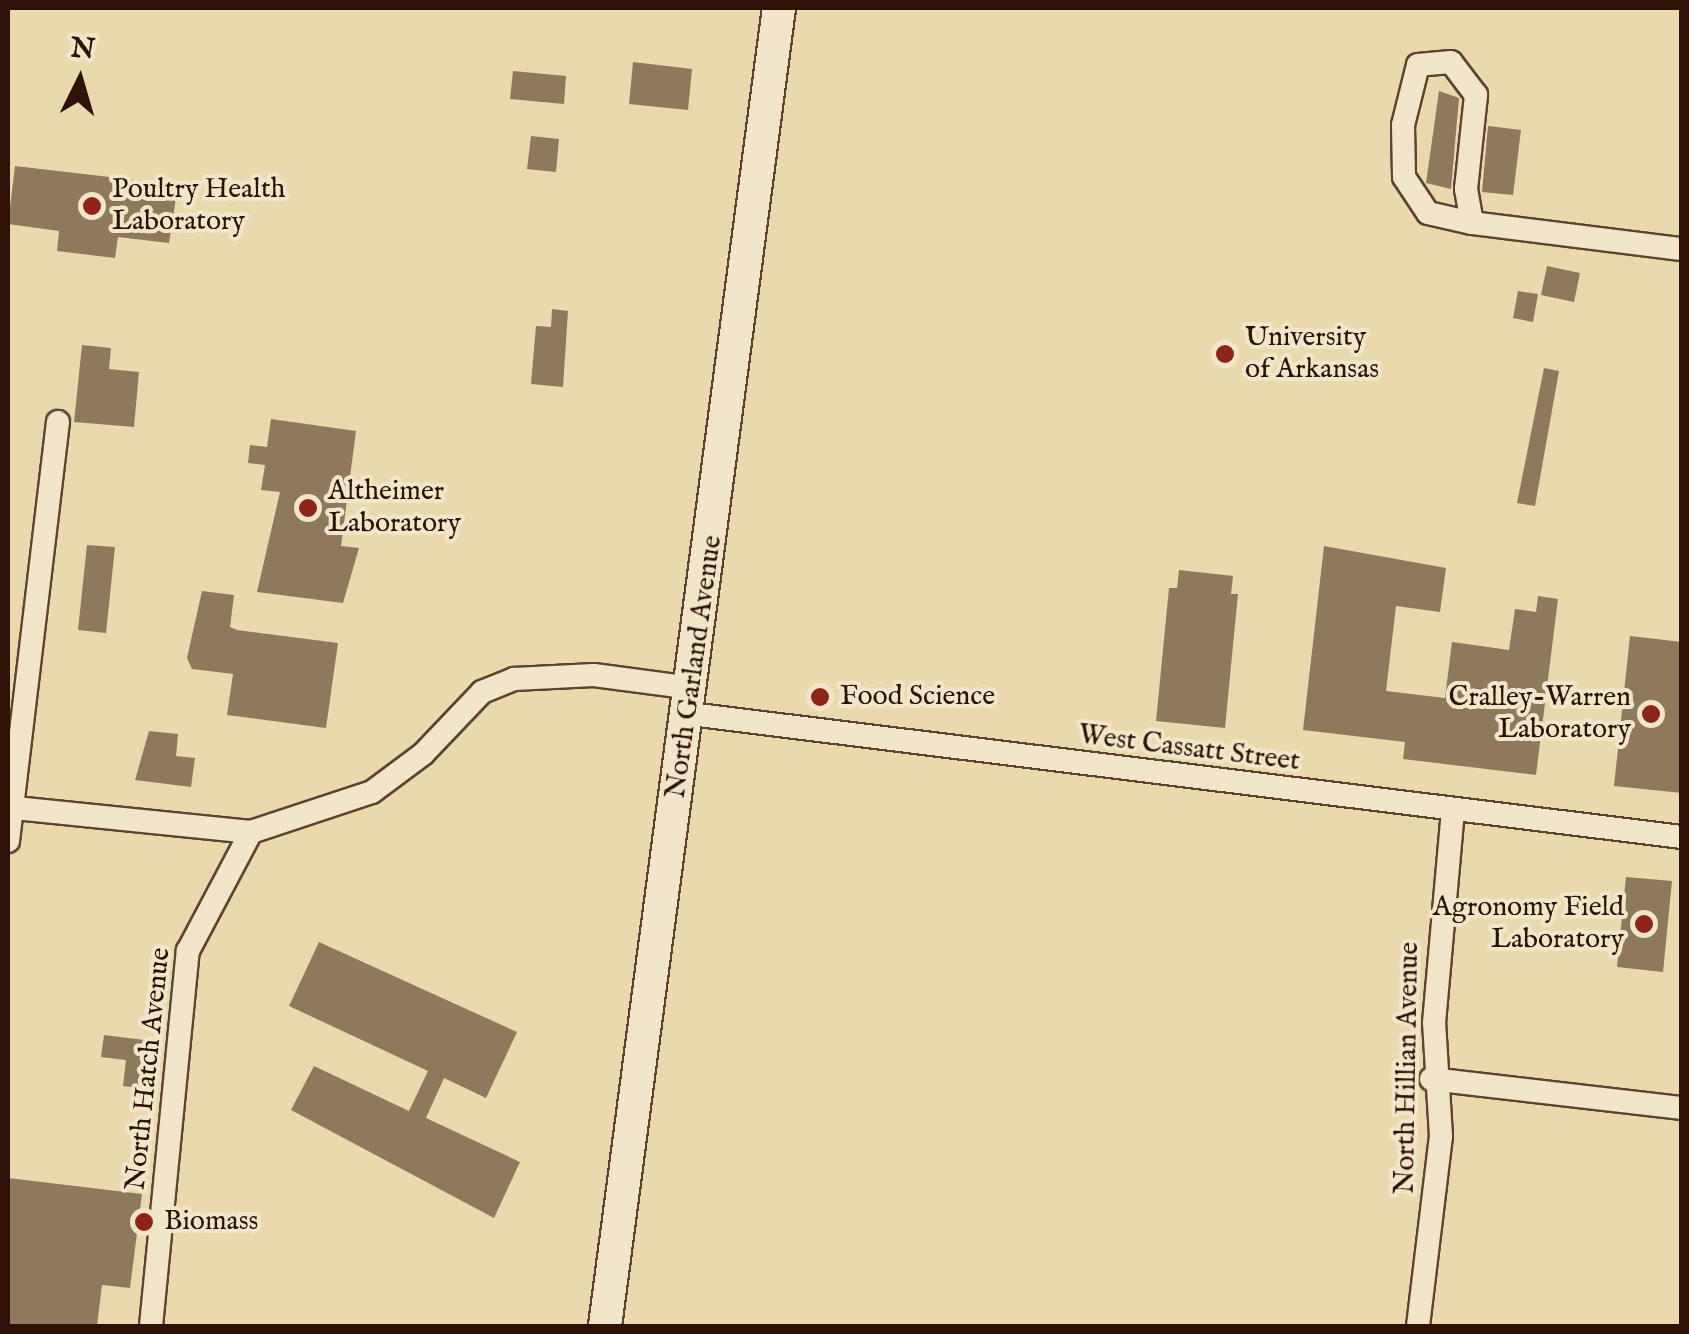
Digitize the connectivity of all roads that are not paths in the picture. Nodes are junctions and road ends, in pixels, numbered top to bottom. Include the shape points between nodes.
1 (779, 8) edge
2 (1472, 224) junction
3 (1682, 249) edge
4 (58, 422) dead end
5 (691, 701) junction
6 (15, 808) junction
7 (1452, 810) junction
8 (251, 832) junction
9 (1682, 837) edge
10 (8, 842) edge
11 (1434, 1079) junction
12 (1682, 1108) edge
13 (151, 1326) edge
14 (605, 1326) edge
15 (1418, 1326) edge

1 - 5 main road, North Garland Avenue
2 - 2 street via 1428,213 1404,178 1403,125 1418,65 1451,62 1476,95 1466,189
2 - 3 street
4 - 6 street
5 - 7 street, West Cassatt Street
5 - 8 street, West Cassatt Street via 594,674 514,680 482,692 423,754 372,792
5 - 14 main road, North Garland Avenue
6 - 8 street
6 - 10 street
7 - 9 street, West Cassatt Street
7 - 11 street, North Hillian Avenue
8 - 13 street, North Hatch Avenue via 188,951
11 - 12 street
11 - 15 street, North Hillian Avenue via 1441,1136

